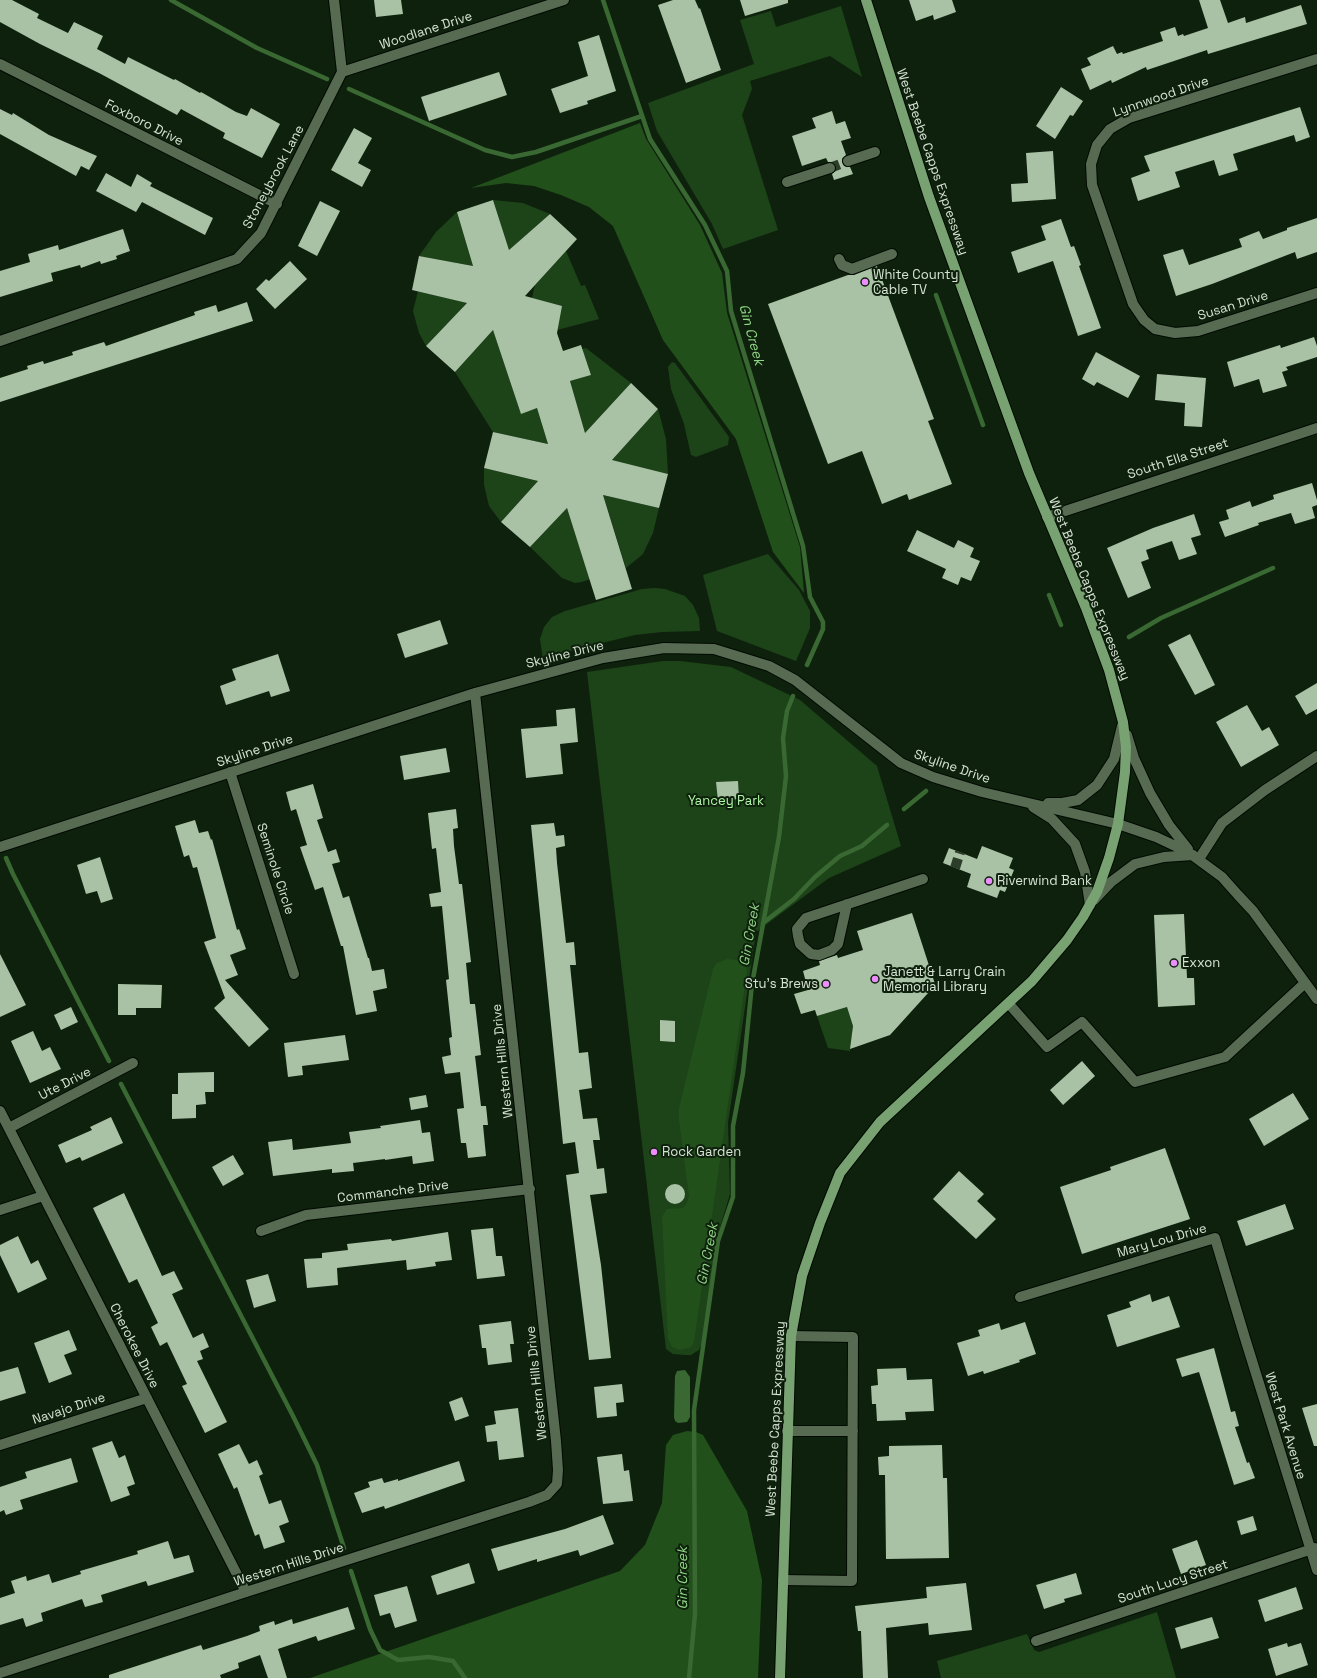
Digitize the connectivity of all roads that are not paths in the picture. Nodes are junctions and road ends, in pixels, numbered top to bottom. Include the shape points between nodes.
1 (334, 0) edge
2 (564, 0) edge
3 (866, 0) edge
4 (1317, 59) edge
5 (0, 64) edge
6 (342, 72) junction
7 (875, 152) dead end
8 (848, 161) tunnel mouth
9 (830, 168) tunnel mouth
10 (787, 182) dead end
11 (277, 204) junction
12 (892, 254) dead end
13 (839, 259) dead end
14 (1317, 293) edge
15 (1155, 329) joint
16 (0, 341) edge
17 (1317, 428) edge
18 (1047, 517) junction
19 (475, 694) junction
20 (1123, 722) junction
21 (1317, 756) edge
22 (230, 772) junction
23 (1024, 802) junction
24 (1118, 824) junction
25 (0, 847) edge
26 (1196, 857) junction
27 (923, 879) dead end
28 (847, 904) junction
29 (1090, 905) junction
30 (294, 974) dead end
31 (1305, 983) junction
32 (1317, 999) edge
33 (1009, 1004) junction
34 (133, 1063) dead end
35 (0, 1111) edge
36 (9, 1128) junction
37 (530, 1189) junction
38 (43, 1196) junction
39 (0, 1210) edge
40 (260, 1231) dead end
41 (1020, 1298) dead end
42 (1244, 1335) joint
43 (791, 1336) junction
44 (147, 1398) junction
45 (787, 1431) junction
46 (853, 1431) junction
47 (0, 1445) edge
48 (1314, 1549) edge
49 (1317, 1570) edge
50 (783, 1580) junction
51 (246, 1592) junction
52 (1036, 1641) dead end
53 (0, 1674) edge
54 (780, 1678) edge

1 - 6 street
2 - 6 street, Woodlane Drive
3 - 18 main road, West Beebe Capps Expressway via 929,197
4 - 15 street, Lynnwood Drive via 1130,118 1110,129 1097,145 1091,164 1092,185 1133,304 1144,320
5 - 11 street, Foxboro Drive
6 - 11 street, Stoneybrook Lane
7 - 8 street
9 - 10 street
11 - 16 street, Stoneybrook Lane via 261,233 237,259
12 - 13 street via 852,268 846,268
14 - 15 street, Susan Drive via 1198,331 1175,333
17 - 18 street, South Ella Street
18 - 20 main road, West Beebe Capps Expressway via 1109,670
19 - 22 street, Skyline Drive
19 - 23 street, Skyline Drive via 603,658 664,648 714,649 769,666 795,680 901,763 933,777
19 - 37 street, Western Hills Drive
20 - 23 street via 1114,759 1107,773 1090,792 1078,800 1062,803
20 - 24 main road, West Beebe Capps Expressway via 1125,772
20 - 26 street via 1134,758 1150,793 1169,825
21 - 26 street via 1265,790 1222,823
22 - 25 street, Skyline Drive
22 - 30 street, Seminole Circle
23 - 24 street, Skyline Drive
23 - 29 street via 1052,819 1075,844 1085,872
24 - 26 street, Skyline Drive via 1156,837
24 - 29 main road, West Beebe Capps Expressway via 1104,875
26 - 29 street via 1164,857 1135,864 1111,882
26 - 31 street via 1222,877 1243,900
27 - 28 street
28 - 28 street via 806,918 797,929 800,944 811,954 832,950 838,944
29 - 33 main road, West Beebe Capps Expressway via 1067,940
31 - 32 street
31 - 33 street via 1225,1057 1135,1082 1082,1022 1047,1048
33 - 43 main road, West Beebe Capps Expressway via 880,1122 840,1173 802,1276
34 - 36 street, Ute Drive
35 - 36 street, Cherokee Drive
36 - 38 street, Cherokee Drive
37 - 40 street, Commanche Drive via 306,1215
37 - 51 street, Western Hills Drive via 558,1455 557,1484 547,1495 529,1502
38 - 39 street
38 - 44 street, Cherokee Drive
41 - 42 street, Mary Lou Drive via 1215,1238
42 - 48 street, West Park Avenue
43 - 45 main road, West Beebe Capps Expressway
43 - 46 street via 854,1336
44 - 47 street, Navajo Drive
44 - 51 street, Cherokee Drive
45 - 46 street
45 - 50 main road, West Beebe Capps Expressway
46 - 50 street via 852,1581
48 - 49 street, West Park Avenue
48 - 52 street, South Lucy Street
50 - 54 main road, West Beebe Capps Expressway
51 - 53 street, Western Hills Drive

